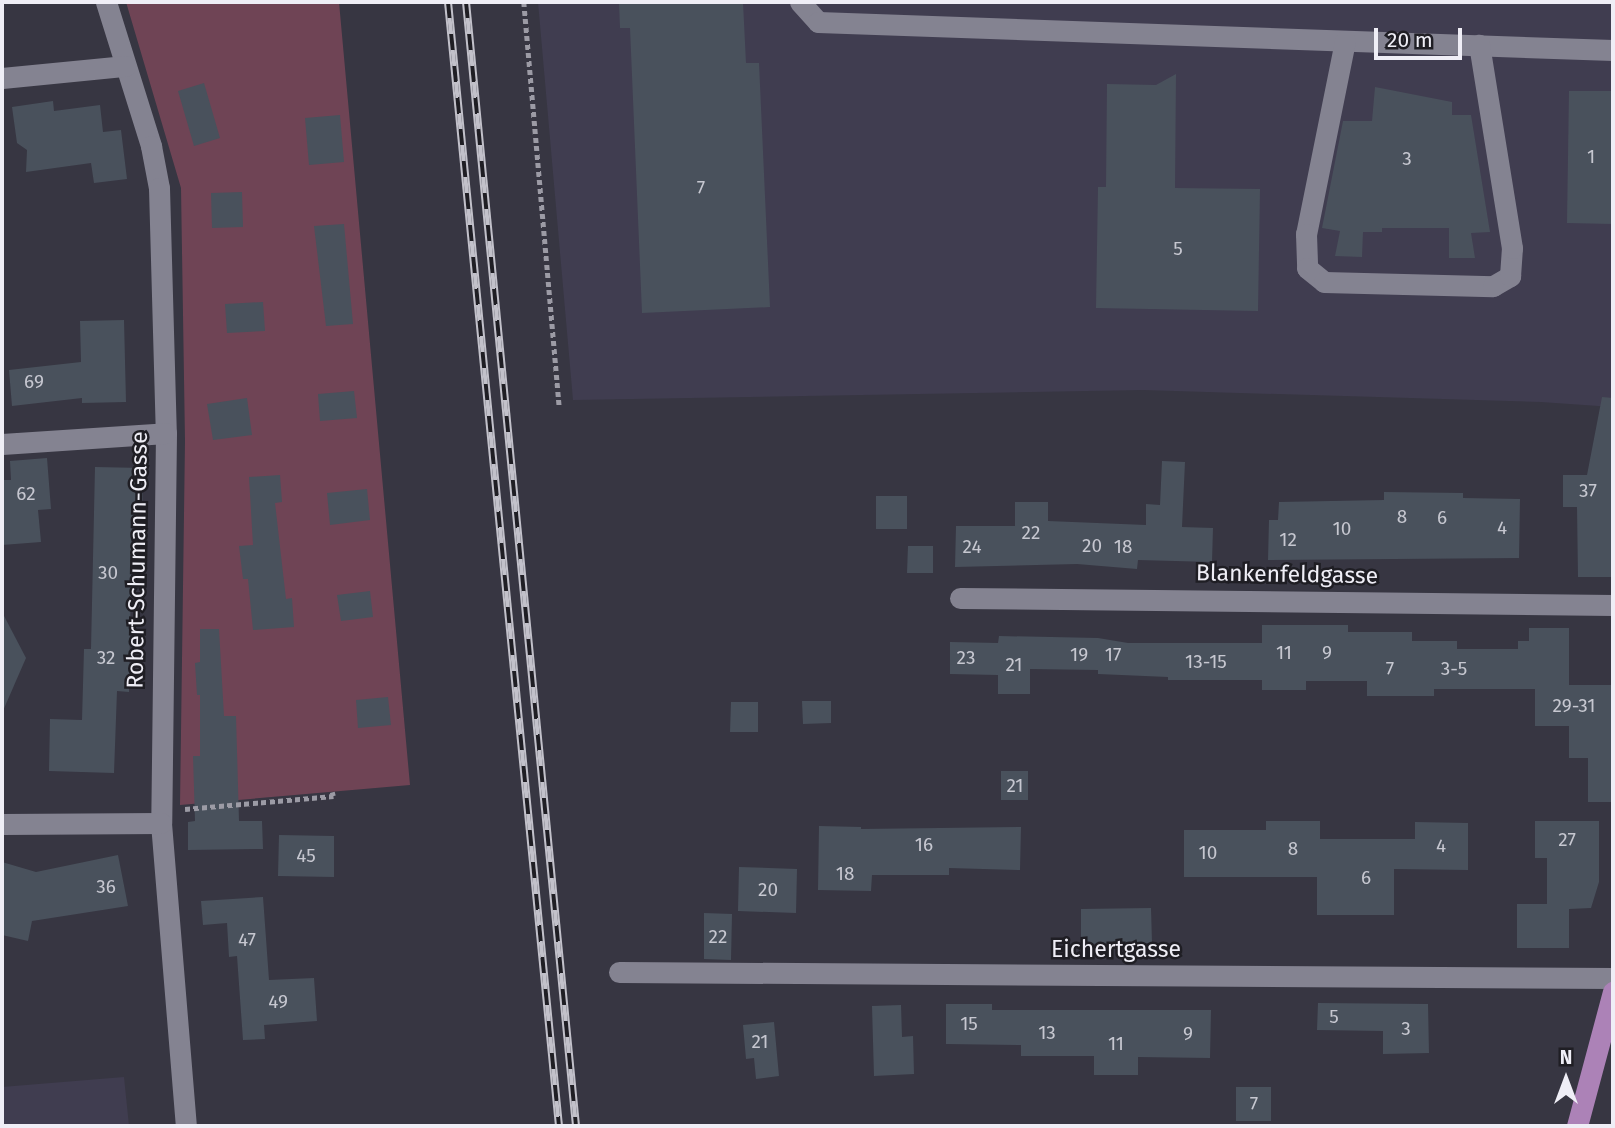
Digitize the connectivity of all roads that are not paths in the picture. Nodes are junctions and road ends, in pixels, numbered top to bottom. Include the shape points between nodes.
1 (106, 2) edge
2 (800, 2) edge
3 (1345, 41) junction
4 (1479, 45) junction
5 (1613, 50) edge
6 (125, 66) junction
7 (2, 78) edge
8 (166, 433) junction
9 (2, 444) edge
10 (960, 598) dead end
11 (1613, 606) edge
12 (161, 823) junction
13 (2, 824) edge
14 (619, 972) dead end
15 (1613, 978) edge
16 (1613, 992) edge
17 (186, 1126) edge
18 (1577, 1126) edge

1 - 6 street, Robert-Schumann-Gasse
2 - 3 street via 818,22
3 - 4 street
3 - 4 street via 1306,234 1307,268 1324,282 1493,286 1510,276 1512,248
4 - 5 street
6 - 7 street
6 - 8 street, Robert-Schumann-Gasse via 151,146 159,188
8 - 9 street
8 - 12 street, Robert-Schumann-Gasse
10 - 11 street, Blankenfeldgasse
12 - 13 street
12 - 17 street, Robert-Schumann-Gasse
14 - 15 street, Eichertgasse
16 - 18 main road

